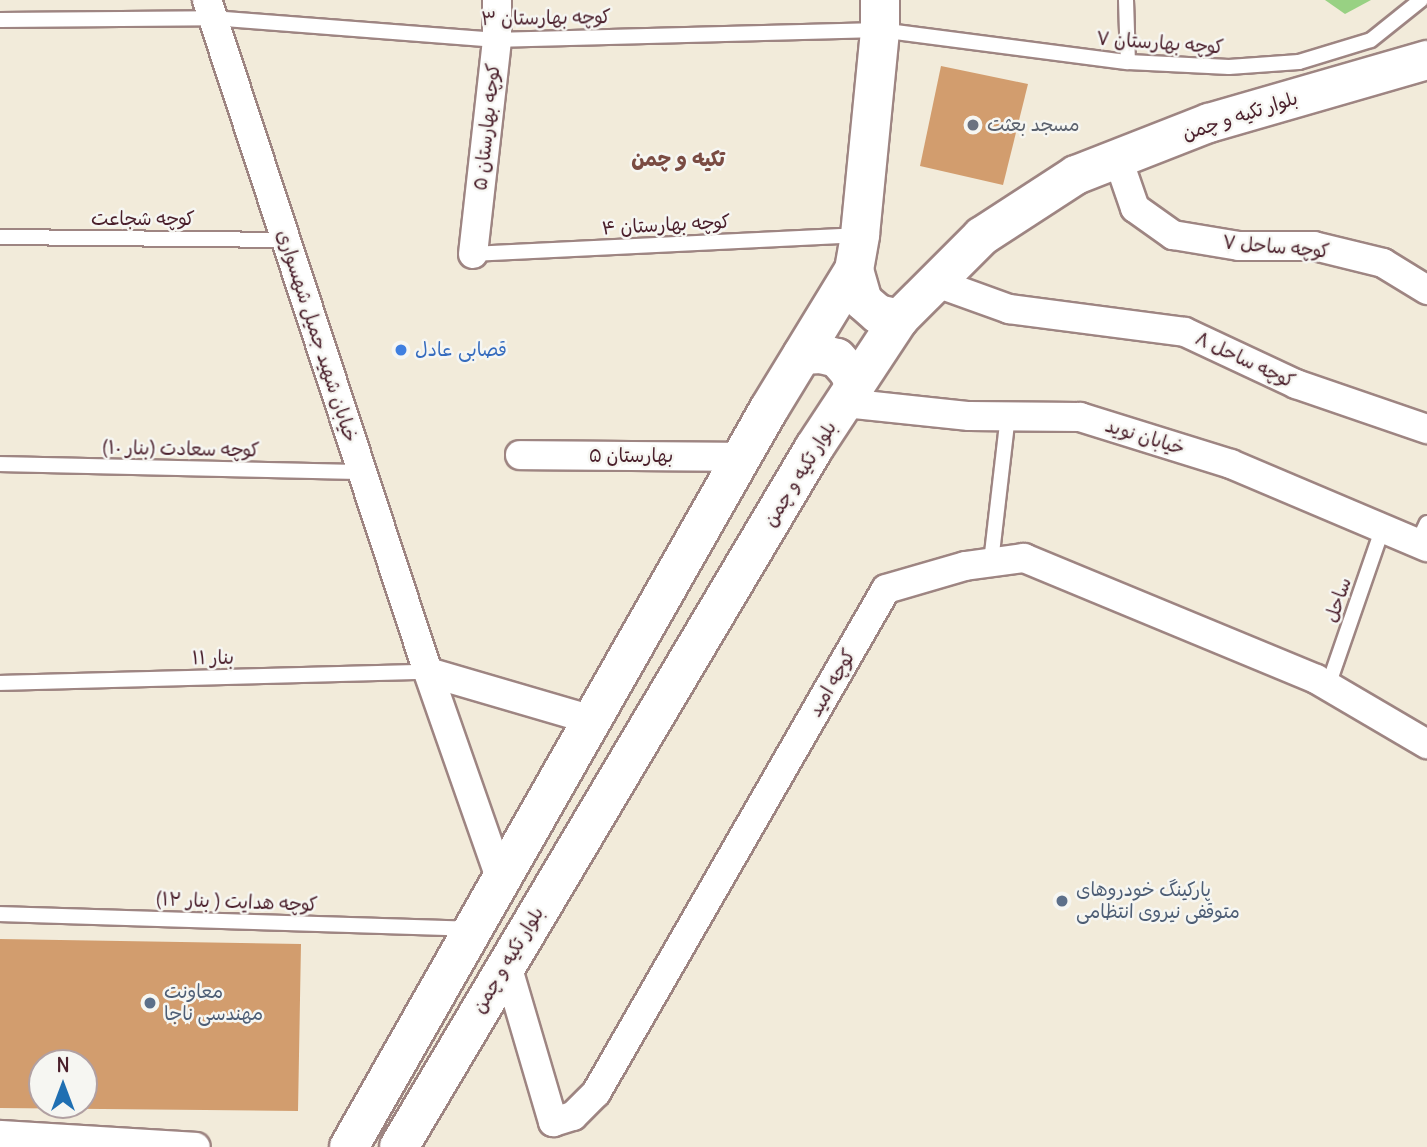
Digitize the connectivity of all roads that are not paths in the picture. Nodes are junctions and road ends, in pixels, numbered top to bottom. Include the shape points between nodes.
1 (497, 0) edge
2 (1126, 0) edge
3 (1421, 0) edge
4 (209, 9) edge
5 (880, 15) edge
6 (0, 19) edge
7 (497, 40) junction
8 (1427, 60) edge
9 (1128, 62) junction
10 (1118, 159) junction
11 (0, 237) edge
12 (285, 240) junction
13 (857, 252) junction
14 (473, 254) joint
15 (937, 283) junction
16 (1427, 290) edge
17 (900, 319) junction
18 (802, 355) junction
19 (850, 395) junction
20 (1009, 416) junction
21 (1427, 429) edge
22 (520, 455) dead end
23 (742, 457) junction
24 (0, 464) edge
25 (362, 472) junction
26 (1383, 527) junction
27 (1424, 537) edge
28 (991, 562) junction
29 (428, 672) junction
30 (0, 683) edge
31 (1328, 686) junction
32 (592, 720) junction
33 (1427, 744) edge
34 (501, 880) junction
35 (0, 914) edge
36 (473, 929) junction
37 (506, 962) junction
38 (0, 1135) edge
39 (197, 1147) edge
40 (349, 1147) edge
41 (399, 1147) edge

1 - 7 street, کوچه بهارستان ۵
2 - 9 lane
3 - 9 lane, کوچه بهارستان ۷ via 1371,40 1299,62 1229,67
4 - 6 lane, کوچه بهارستان ۳
4 - 7 lane, کوچه بهارستان ۳
4 - 12 street, خیابان شهید جمیل شهسواری
5 - 7 lane, کوچه بهارستان ۳
5 - 9 lane, کوچه بهارستان ۷
5 - 13 main road
7 - 14 street, کوچه بهارستان ۵
8 - 10 main road, بلوار تکیه و چمن via 1209,123
10 - 15 main road, بلوار تکیه و چمن via 1076,175 982,236
10 - 16 street, کوچه ساحل ۷ via 1135,208 1173,235 1239,246 1314,246 1383,263
11 - 12 lane, کوچه شجاعت
12 - 25 street, خیابان شهید جمیل شهسواری
13 - 14 lane, کوچه بهارستان ۴
13 - 17 main road via 863,301 878,314
13 - 18 main road
15 - 17 main road, بلوار تکیه و چمن
15 - 21 street, کوچه ساحل ۸ via 1009,309 1185,332 1296,384
17 - 19 main road, بلوار تکیه و چمن
18 - 19 main road via 837,358 849,372
18 - 23 main road
19 - 20 street, خیابان نوید via 969,415
19 - 37 main road, بلوار تکیه و چمن via 807,459
20 - 26 street, خیابان نوید via 1080,417 1231,464
20 - 28 lane
22 - 23 street, بهارستان ۵
23 - 32 main road
24 - 25 lane, کوچه سعادت (بنار ۱۰)
25 - 29 street, خیابان شهید جمیل شهسواری
26 - 27 street, خیابان نوید
26 - 31 lane, ساحل
28 - 31 street, کوچه امید via 1024,558
28 - 37 street, کوچه امید via 886,589 596,1093 573,1116 552,1122
29 - 30 lane, بنار ۱۱
29 - 32 street
29 - 34 street, خیابان شهید جمیل شهسواری
31 - 33 street, کوچه امید
32 - 34 main road
34 - 36 main road
35 - 36 lane, کوچه هدایت ( بنار ۱۲)
36 - 40 main road
37 - 41 main road, بلوار تکیه و چمن
38 - 39 street

